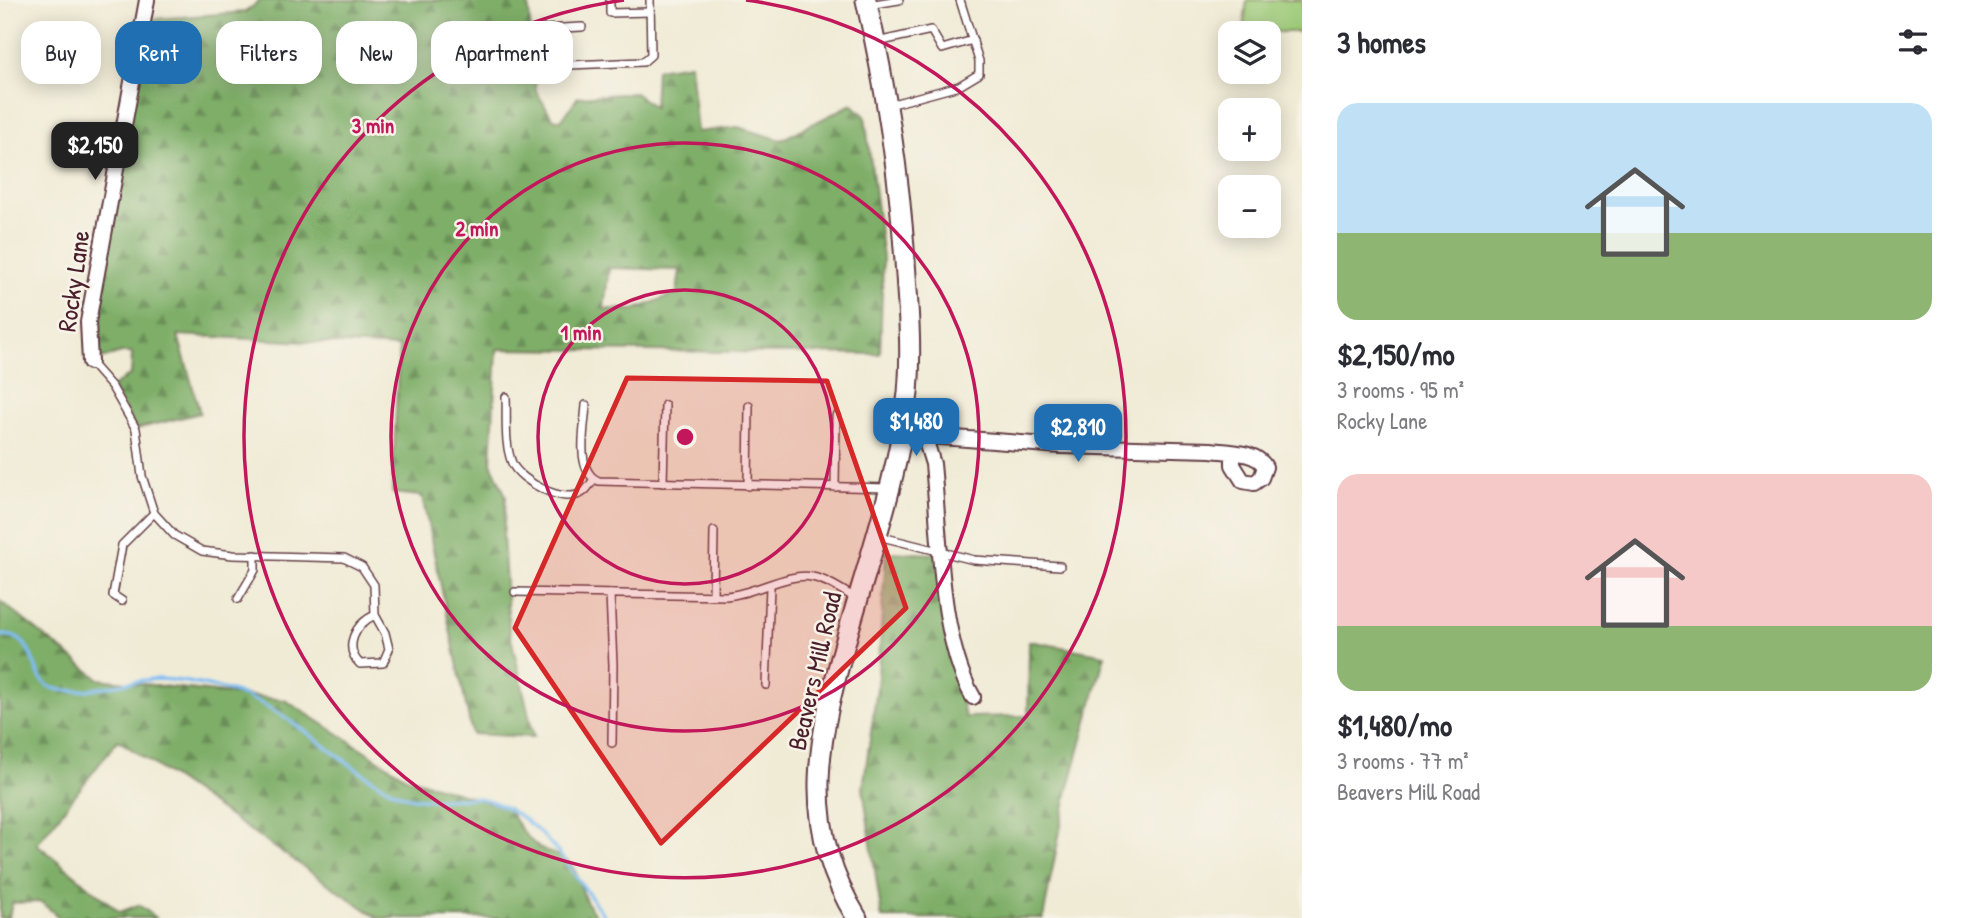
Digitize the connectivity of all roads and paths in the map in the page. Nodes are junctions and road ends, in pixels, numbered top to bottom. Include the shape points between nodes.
1 (147, 0) edge
2 (610, 0) edge
3 (650, 0) edge
4 (899, 0) edge
5 (960, 0) edge
6 (867, 3) edge
7 (650, 12) junction
8 (582, 27) dead end
9 (973, 40) junction
10 (876, 42) junction
11 (889, 105) junction
12 (90, 362) joint
13 (506, 397) dead end
14 (586, 405) dead end
15 (665, 405) dead end
16 (749, 405) dead end
17 (836, 416) dead end
18 (901, 434) junction
19 (925, 438) junction
20 (1233, 453) dead end
21 (594, 479) junction
22 (663, 483) junction
23 (748, 485) junction
24 (835, 487) junction
25 (888, 488) junction
26 (154, 513) junction
27 (714, 531) dead end
28 (876, 535) junction
29 (942, 552) junction
30 (255, 555) junction
31 (1060, 566) dead end
32 (769, 587) junction
33 (515, 592) dead end
34 (610, 594) junction
35 (713, 596) junction
36 (238, 599) dead end
37 (857, 599) junction
38 (122, 601) dead end
39 (375, 615) junction
40 (766, 685) dead end
41 (973, 697) dead end
42 (612, 743) dead end
43 (857, 918) edge

1 - 12 street, Rocky Lane via 88,322
2 - 7 lane via 610,13
3 - 7 lane
4 - 6 lane
5 - 9 lane
6 - 10 street, Beavers Mill Road
7 - 8 lane via 651,55 643,62 545,66 544,29
9 - 10 lane via 942,49 931,30
9 - 11 lane via 979,74 959,86
10 - 11 street, Beavers Mill Road
11 - 18 street, Beavers Mill Road via 911,338
12 - 26 lane via 112,387 136,429 142,476
13 - 21 lane via 507,447 513,466 551,492 569,496 583,493
14 - 21 lane via 584,464
15 - 22 lane
16 - 23 lane
17 - 24 lane
18 - 19 street
18 - 25 street, Beavers Mill Road
19 - 20 street
19 - 29 street via 933,464
21 - 22 lane
22 - 23 lane
23 - 24 lane
24 - 25 lane
25 - 28 street, Beavers Mill Road
26 - 30 lane via 174,534 202,551
26 - 38 lane via 122,545 113,595
27 - 35 lane
28 - 29 lane
28 - 37 street, Beavers Mill Road
29 - 31 lane via 974,560
29 - 41 street via 952,638
30 - 36 lane via 255,570
30 - 39 lane via 353,562 374,585
32 - 35 lane
32 - 37 lane via 810,576
32 - 40 lane
33 - 34 lane
34 - 35 lane
34 - 42 lane
37 - 43 street, Beavers Mill Road via 821,734 817,789 830,858
39 - 39 lane via 364,620 351,646 352,656 360,664 383,663 388,649

